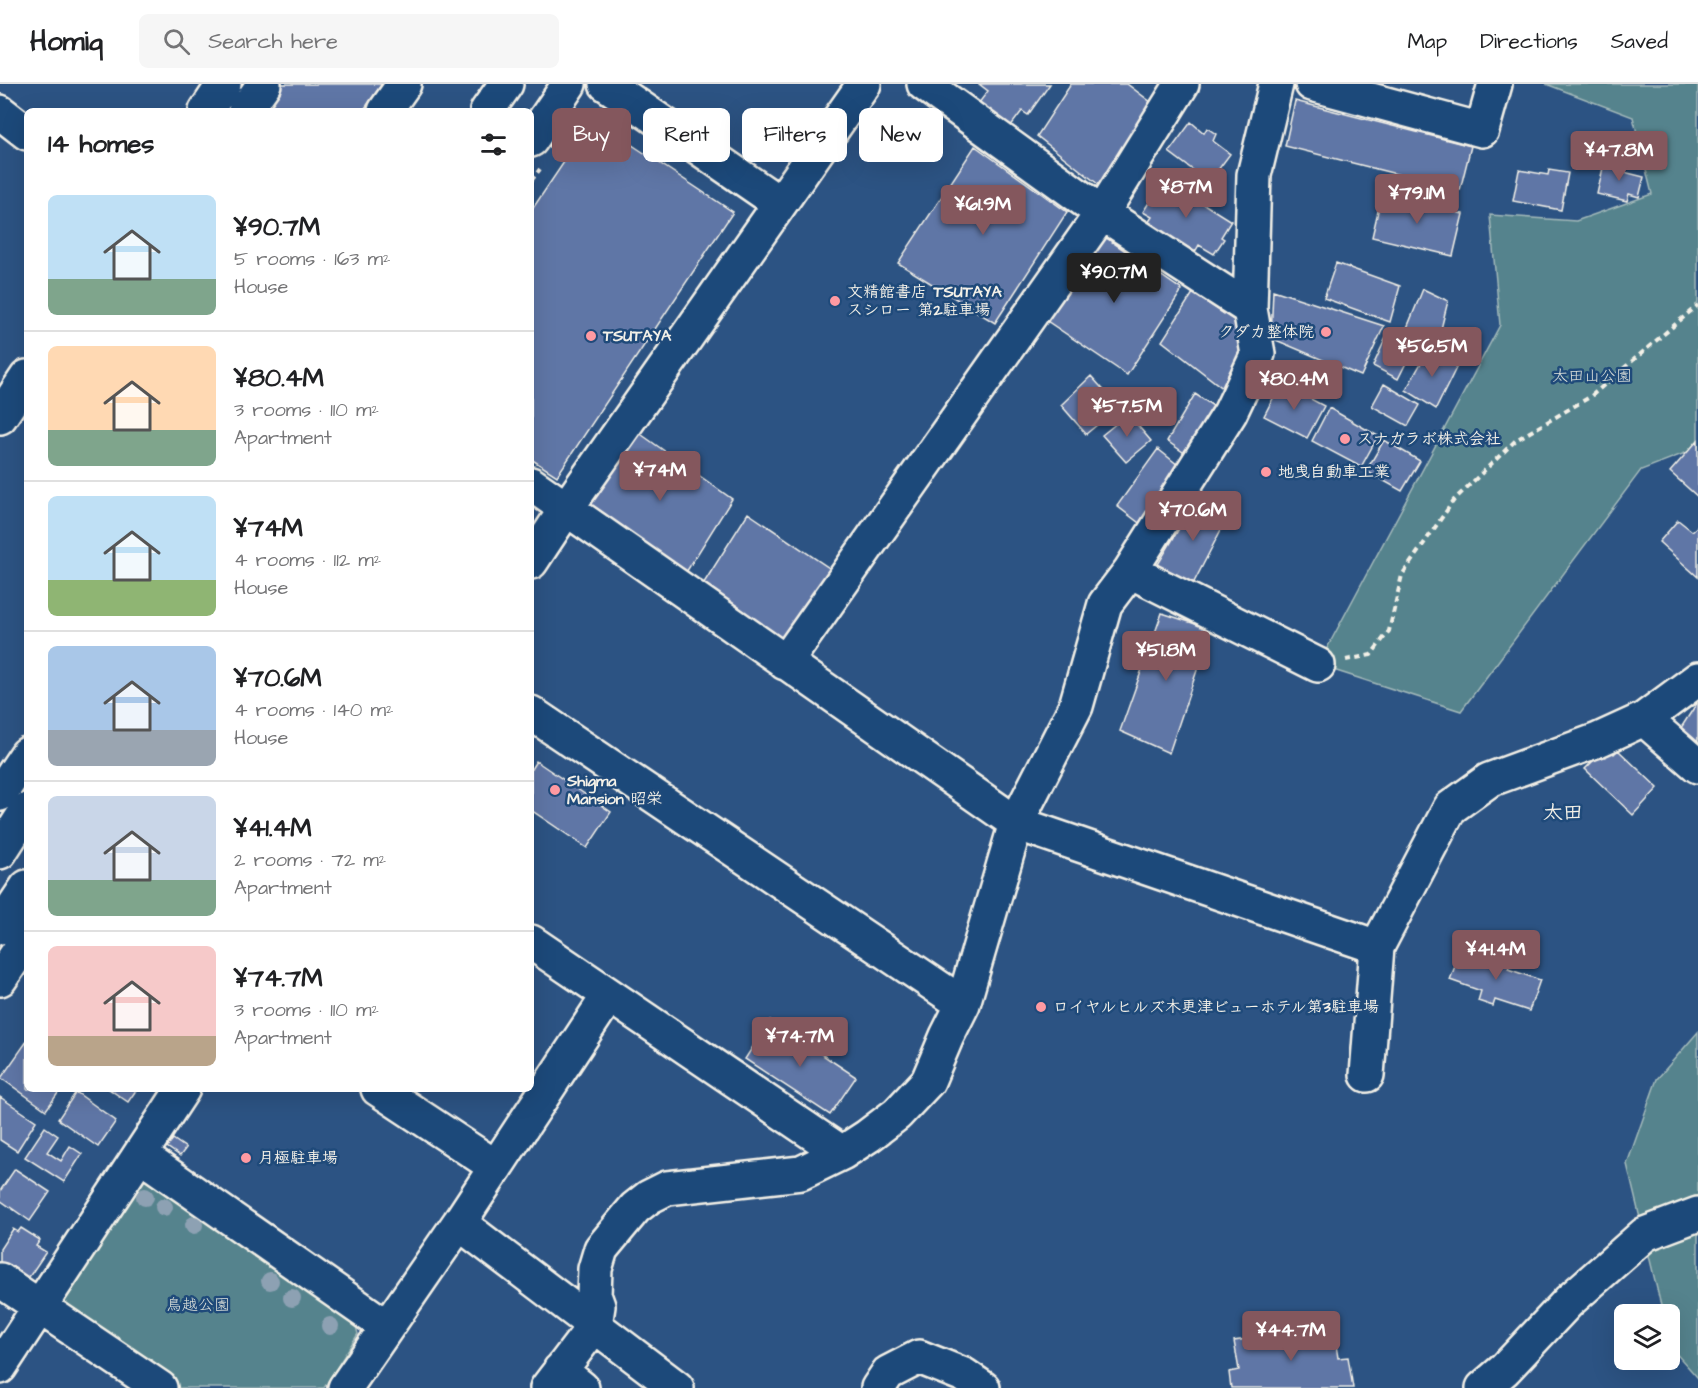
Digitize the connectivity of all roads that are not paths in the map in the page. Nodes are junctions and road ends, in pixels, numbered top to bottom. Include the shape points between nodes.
1 (224, 84) edge
2 (264, 84) edge
3 (404, 84) edge
4 (506, 84) edge
5 (569, 84) edge
6 (606, 84) edge
7 (864, 84) edge
8 (924, 84) edge
9 (1182, 84) edge
10 (1276, 84) edge
11 (1312, 84) edge
12 (1496, 84) edge
13 (208, 108) edge
14 (247, 108) edge
15 (387, 108) edge
16 (489, 108) edge
17 (0, 112) edge
18 (24, 131) edge
19 (534, 136) edge
20 (779, 203) junction
21 (1102, 213) junction
22 (1250, 309) junction
23 (24, 381) edge
24 (0, 417) edge
25 (534, 486) edge
26 (566, 509) junction
27 (534, 557) edge
28 (1130, 571) junction
29 (785, 663) junction
30 (1318, 665) road end
31 (1698, 679) edge
32 (534, 715) edge
33 (1644, 719) junction
34 (24, 758) edge
35 (1698, 766) edge
36 (0, 794) edge
37 (24, 815) edge
38 (1016, 823) junction
39 (0, 852) edge
40 (24, 891) edge
41 (0, 927) edge
42 (24, 943) edge
43 (534, 944) edge
44 (1377, 947) junction
45 (0, 979) edge
46 (609, 995) junction
47 (963, 1004) junction
48 (1367, 1075) dead end
49 (181, 1092) edge
50 (383, 1092) edge
51 (842, 1153) junction
52 (140, 1155) junction
53 (496, 1167) junction
54 (1698, 1214) edge
55 (459, 1223) junction
56 (0, 1280) edge
57 (40, 1307) junction
58 (595, 1326) junction
59 (387, 1327) junction
60 (0, 1367) edge
61 (1494, 1379) edge
62 (563, 1382) edge
63 (160, 1388) edge
64 (345, 1388) edge
65 (677, 1388) edge
66 (878, 1388) edge
67 (983, 1388) edge

1 - 13 main road
2 - 14 main road
3 - 15 main road
4 - 16 main road
5 - 19 main road
6 - 20 main road
7 - 20 main road
8 - 21 main road
9 - 21 main road
10 - 22 main road via 1254,175
11 - 12 main road via 1482,130
17 - 18 main road
20 - 26 main road
21 - 22 main road
21 - 29 main road
22 - 28 main road via 1258,354 1230,414
23 - 24 main road
25 - 26 main road
26 - 27 main road
26 - 29 main road
28 - 30 main road
28 - 38 main road via 1105,604 1076,706
29 - 38 main road
31 - 33 main road
32 - 47 main road
33 - 35 main road
33 - 44 main road via 1489,780 1450,808
34 - 36 main road
37 - 39 main road
38 - 44 main road
38 - 47 main road
40 - 41 main road
42 - 45 main road
43 - 46 main road
44 - 48 main road
46 - 51 main road
46 - 53 main road
47 - 51 main road via 928,1081 897,1114
49 - 52 main road
50 - 53 main road
51 - 58 main road via 801,1173 667,1188 649,1197 601,1249 595,1269
52 - 57 main road
52 - 59 main road
53 - 55 main road
54 - 61 main road via 1645,1234 1569,1301
55 - 58 main road
55 - 59 main road
56 - 57 main road
57 - 60 main road
57 - 63 main road
58 - 62 main road
58 - 65 main road
59 - 64 main road
66 - 67 main road via 888,1373 920,1357 964,1375

